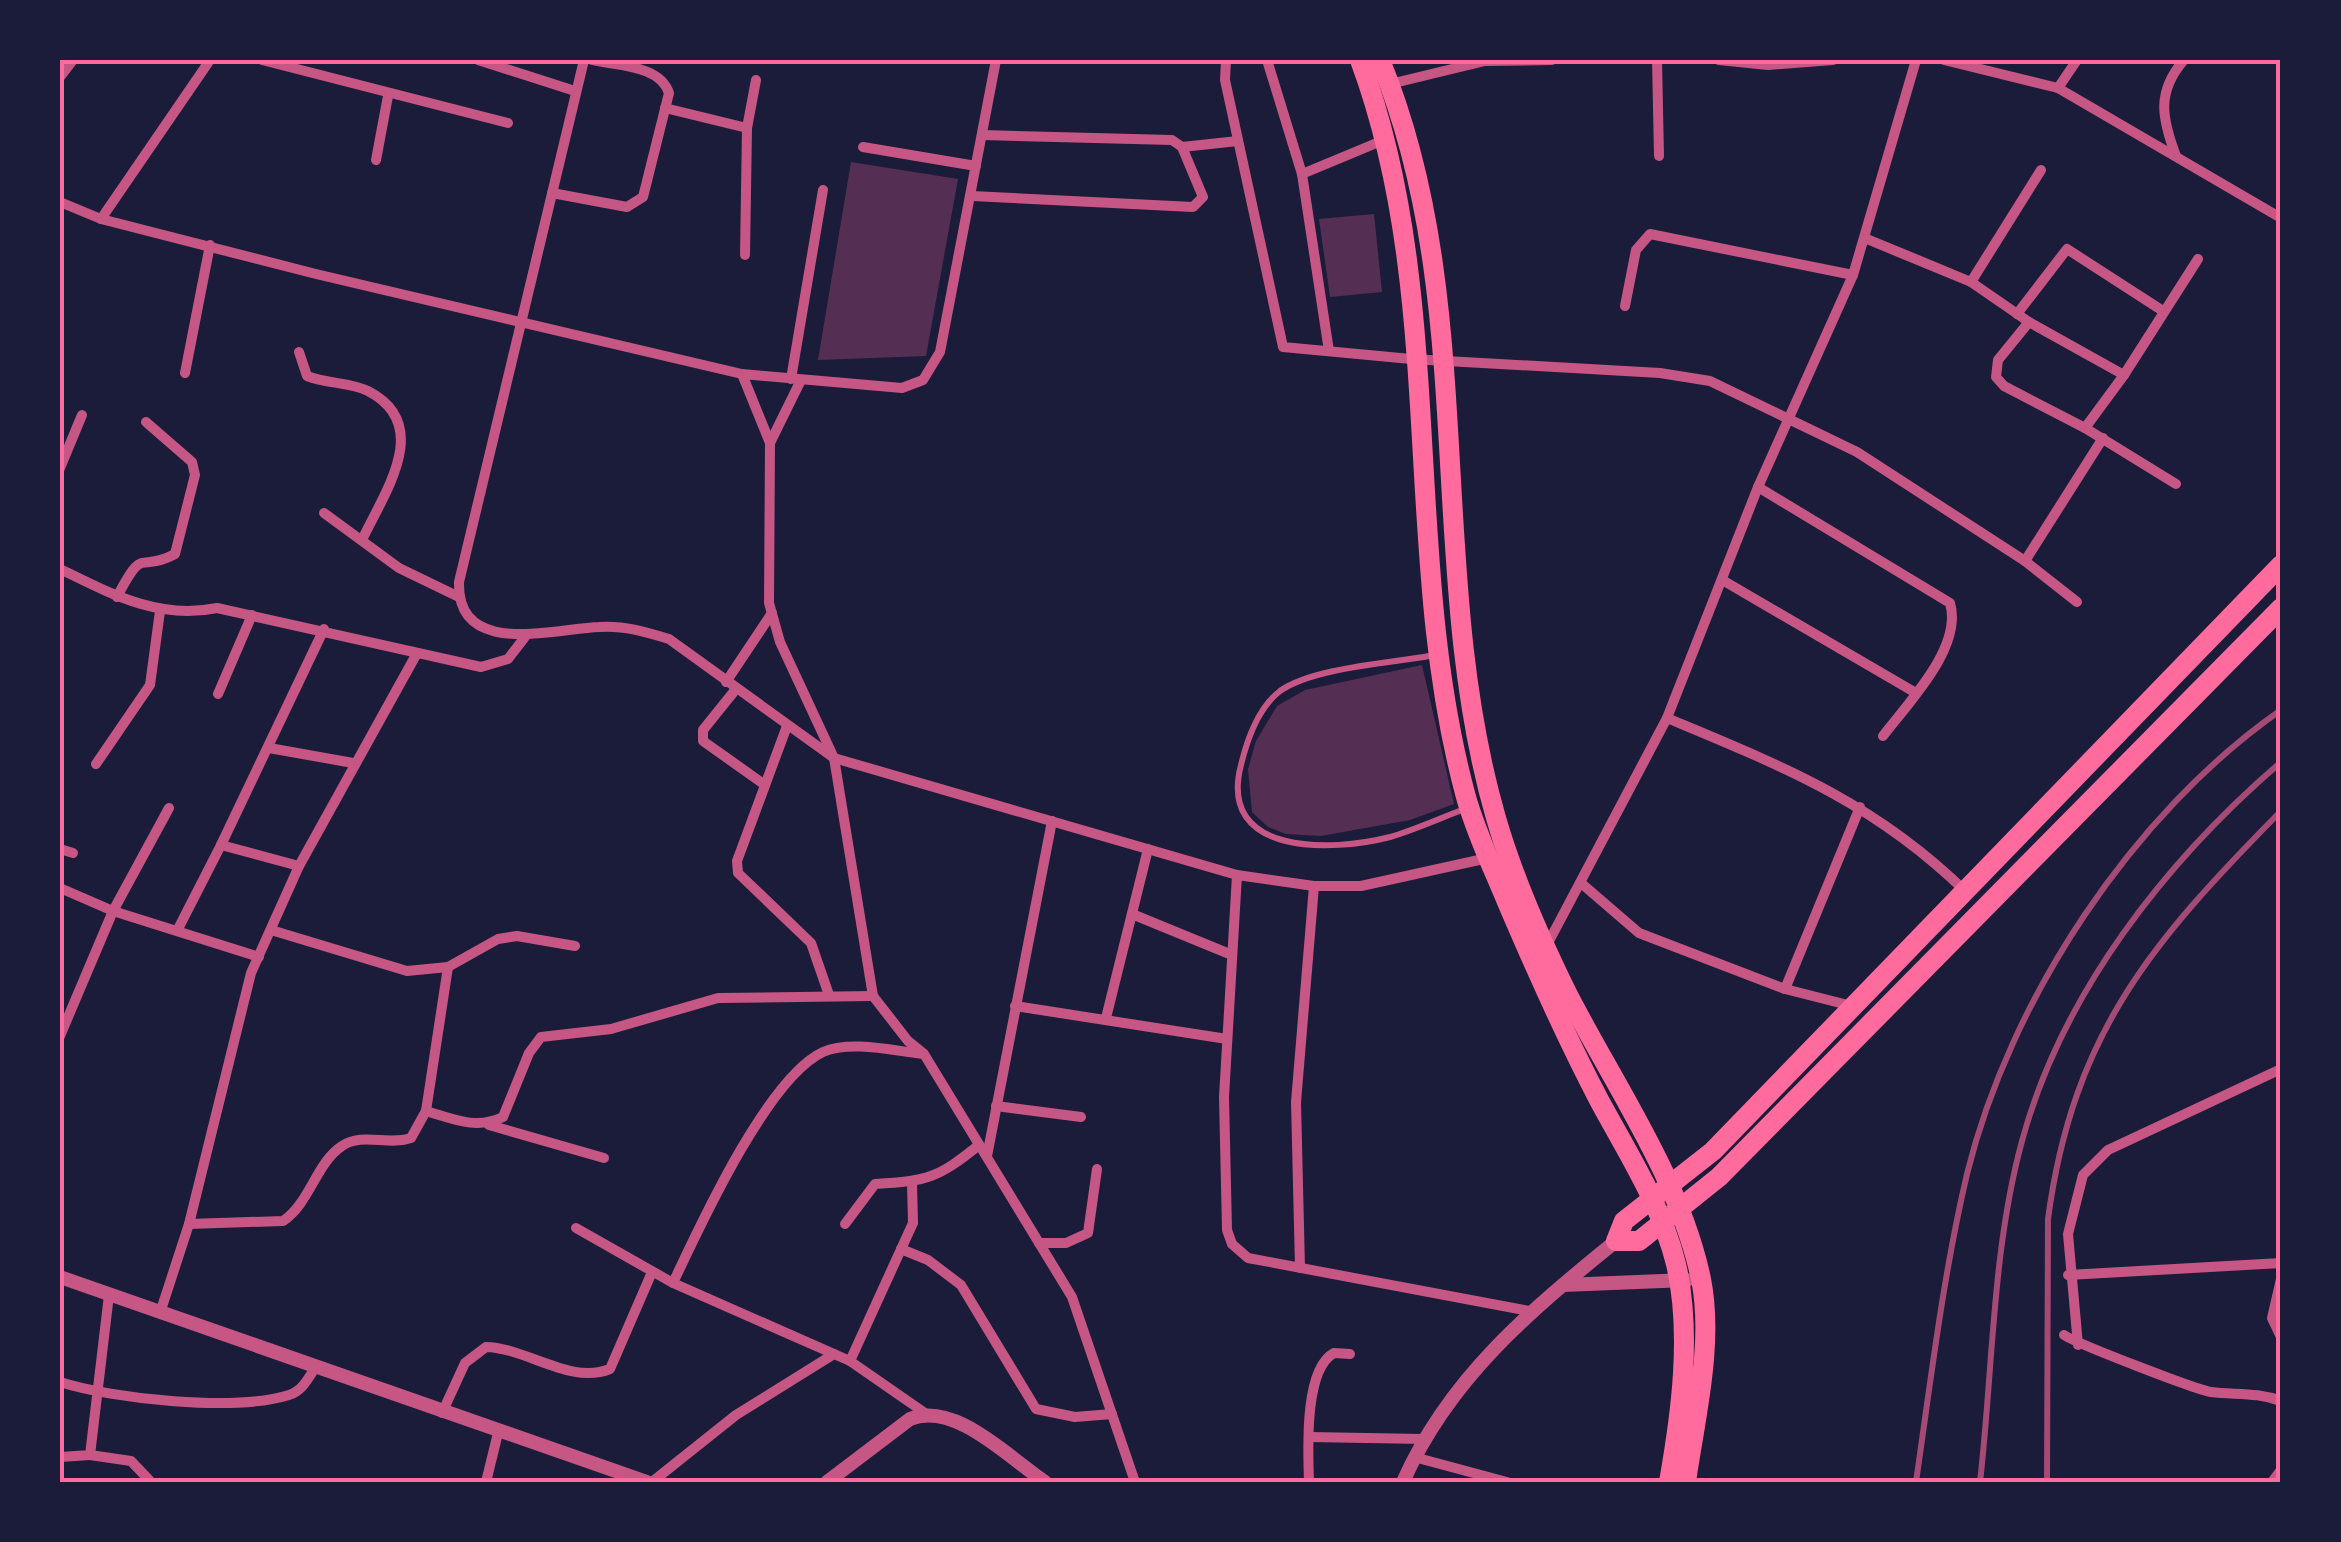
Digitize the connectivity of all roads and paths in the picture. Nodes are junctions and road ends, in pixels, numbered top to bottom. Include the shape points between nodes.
1 (73, 60) edge
2 (210, 60) edge
3 (262, 60) edge
4 (478, 60) edge
5 (584, 60) edge
6 (592, 60) edge
7 (996, 60) edge
8 (1226, 60) edge
9 (1267, 60) edge
10 (1352, 60) edge
11 (1360, 60) edge
12 (1371, 60) edge
13 (1380, 60) edge
14 (1552, 60) edge
15 (1657, 60) edge
16 (1718, 60) edge
17 (1833, 60) edge
18 (1916, 60) edge
19 (1944, 60) edge
20 (2077, 60) edge
21 (2184, 60) edge
22 (1768, 62) edge
23 (60, 77) edge
24 (756, 80) dead end
25 (1390, 84) junction
26 (2058, 88) junction
27 (575, 91) junction
28 (388, 96) junction
29 (665, 108) junction
30 (508, 123) dead end
31 (746, 128) junction
32 (982, 136) junction
33 (1238, 141) junction
34 (1379, 142) junction
35 (863, 147) dead end
36 (1182, 147) junction
37 (1659, 156) dead end
38 (2176, 157) junction
39 (376, 160) dead end
40 (976, 166) junction
41 (2041, 170) dead end
42 (1302, 174) junction
43 (822, 190) dead end
44 (552, 193) junction
45 (972, 196) junction
46 (60, 202) edge
47 (2281, 218) edge
48 (101, 219) junction
49 (1867, 238) junction
50 (210, 245) junction
51 (745, 255) dead end
52 (2198, 259) dead end
53 (1853, 275) junction
54 (1971, 282) junction
55 (1625, 306) dead end
56 (2163, 311) junction
57 (2017, 314) junction
58 (2029, 322) junction
59 (524, 323) junction
60 (1329, 351) junction
61 (299, 352) dead end
62 (1411, 360) junction
63 (1444, 361) junction
64 (184, 373) dead end
65 (742, 374) junction
66 (2124, 374) junction
67 (796, 379) junction
68 (82, 416) dead end
69 (1792, 418) junction
70 (146, 422) dead end
71 (2085, 428) junction
72 (2103, 438) junction
73 (770, 443) junction
74 (60, 468) edge
75 (2176, 484) dead end
76 (1758, 487) junction
77 (324, 512) dead end
78 (362, 540) junction
79 (2024, 561) junction
80 (2281, 565) edge
81 (60, 569) edge
82 (1724, 580) junction
83 (2281, 590) edge
84 (459, 596) junction
85 (117, 598) junction
86 (2076, 602) dead end
87 (2281, 608) edge
88 (160, 611) junction
89 (772, 613) junction
90 (252, 614) junction
91 (324, 629) junction
92 (526, 637) junction
93 (416, 656) junction
94 (1429, 656) junction
95 (731, 685) junction
96 (1916, 692) junction
97 (218, 694) dead end
98 (1667, 718) junction
99 (787, 726) junction
100 (1882, 736) dead end
101 (269, 748) junction
102 (834, 758) junction
103 (353, 763) junction
104 (96, 764) dead end
105 (765, 785) junction
106 (1860, 807) junction
107 (169, 808) dead end
108 (1462, 810) junction
109 (1052, 821) junction
110 (221, 845) junction
111 (60, 848) edge
112 (1148, 849) junction
113 (73, 853) dead end
114 (1508, 855) junction
115 (1479, 859) junction
116 (299, 866) junction
117 (1237, 875) junction
118 (1581, 884) junction
119 (1314, 886) junction
120 (60, 888) edge
121 (1966, 892) junction
122 (113, 911) junction
123 (1132, 914) junction
124 (178, 929) junction
125 (271, 930) junction
126 (1547, 945) junction
127 (575, 946) dead end
128 (1232, 954) junction
129 (260, 957) junction
130 (448, 967) junction
131 (1785, 989) junction
132 (829, 995) junction
133 (874, 996) junction
134 (1015, 1006) junction
135 (1852, 1006) junction
136 (1106, 1018) junction
137 (60, 1036) edge
138 (1228, 1039) junction
139 (924, 1054) junction
140 (2281, 1069) edge
141 (996, 1106) junction
142 (426, 1111) junction
143 (1081, 1117) dead end
144 (488, 1124) junction
145 (980, 1145) junction
146 (986, 1156) junction
147 (604, 1158) dead end
148 (1097, 1169) dead end
149 (912, 1184) junction
150 (1669, 1188) junction
151 (1644, 1207) junction
152 (1678, 1209) junction
153 (189, 1224) junction
154 (844, 1224) dead end
155 (576, 1228) dead end
156 (1654, 1229) junction
157 (1616, 1241) junction
158 (1685, 1242) junction
159 (1038, 1243) junction
160 (901, 1249) junction
161 (2281, 1263) edge
162 (1300, 1268) junction
163 (652, 1272) junction
164 (2068, 1275) junction
165 (60, 1277) edge
166 (2281, 1279) edge
167 (1701, 1280) junction
168 (1667, 1281) junction
169 (673, 1284) junction
170 (1562, 1284) junction
171 (109, 1294) junction
172 (1529, 1311) junction
173 (160, 1313) junction
174 (2064, 1335) dead end
175 (2281, 1337) edge
176 (2078, 1345) junction
177 (834, 1354) junction
178 (1350, 1354) dead end
179 (850, 1361) junction
180 (315, 1368) junction
181 (60, 1382) edge
182 (98, 1394) junction
183 (2281, 1401) edge
184 (925, 1413) junction
185 (442, 1414) junction
186 (1112, 1414) junction
187 (498, 1434) junction
188 (1309, 1436) junction
189 (1424, 1439) junction
190 (90, 1455) junction
191 (60, 1457) edge
192 (1414, 1457) junction
193 (2281, 1470) edge
194 (151, 1482) edge
195 (486, 1482) edge
196 (649, 1482) edge
197 (827, 1482) edge
198 (1045, 1482) edge
199 (1136, 1482) edge
200 (1309, 1482) edge
201 (1402, 1482) edge
202 (1507, 1482) edge
203 (1660, 1482) edge
204 (1669, 1482) edge
205 (1678, 1482) edge
206 (1686, 1482) edge
207 (2272, 1482) edge

1 - 23 street
2 - 48 street
3 - 28 street
4 - 27 street
5 - 27 street
6 - 29 street via 657,74 669,93
7 - 32 street
8 - 33 street
9 - 42 street
10 - 34 highway
11 - 204 highway via 1381,118 1406,236 1439,662 1466,799 1558,1022 1650,1199 1675,1263 1682,1384
12 - 158 highway via 1417,224 1435,381 1449,611 1475,784 1529,931
13 - 25 highway
14 - 25 street via 1485,61
15 - 37 street
16 - 22 street
17 - 22 street
18 - 49 street
19 - 26 street
20 - 26 street
21 - 38 street via 2162,105
24 - 31 street
25 - 63 highway via 1426,216
26 - 38 street
27 - 44 street
28 - 30 street
28 - 39 street
29 - 31 street
29 - 44 street via 636,204
31 - 51 street
32 - 36 street via 1160,137
32 - 40 street
33 - 36 street
33 - 60 street via 1284,347
34 - 42 street
34 - 62 highway
35 - 40 street
36 - 45 street via 1201,187 1193,207
38 - 47 street
40 - 45 street
41 - 54 street
42 - 60 street
43 - 67 street
44 - 59 street
45 - 67 street via 940,352 923,380 902,388
46 - 48 street
48 - 50 street
49 - 53 street
49 - 54 street
50 - 59 street
50 - 64 street
52 - 56 street
53 - 55 street via 1650,234 1636,250
53 - 69 street
54 - 57 street
56 - 57 street via 2067,248
56 - 66 street
57 - 58 street
58 - 66 street
58 - 71 street via 1998,360 1996,377
59 - 65 street
59 - 84 street
60 - 62 street
61 - 78 street via 308,376 368,391 398,418 404,434
62 - 63 street
62 - 94 highway
63 - 69 street via 1689,376
63 - 114 highway via 1469,689
65 - 67 street
65 - 73 street
66 - 71 street
67 - 73 street
68 - 74 street
69 - 76 street
69 - 79 street via 1858,452
70 - 85 street via 192,462 195,475 175,554 143,558
71 - 72 street
72 - 75 street
72 - 79 street
73 - 89 street
76 - 82 street
76 - 96 street via 1950,602 1955,620 1949,636
77 - 78 street
78 - 84 street via 399,568
79 - 86 street
80 - 121 highway
81 - 85 street
82 - 96 street
82 - 98 street
83 - 158 highway via 1698,1183 1689,1197
84 - 92 street via 477,626
85 - 88 street
87 - 152 highway via 1806,1092
88 - 90 street
88 - 104 street via 150,685
89 - 95 street
89 - 102 street
90 - 91 street
90 - 97 street
91 - 93 street
91 - 101 street
92 - 93 street via 497,664
92 - 95 street via 601,626 638,630 669,639
93 - 103 street
94 - 108 highway
94 - 108 lane via 1308,679 1280,691 1247,742 1238,802 1249,824 1267,836 1322,844 1388,837
95 - 99 street
95 - 105 street via 703,730 704,741
96 - 100 street
98 - 106 street via 1814,778
98 - 118 street
99 - 102 street
99 - 105 street
101 - 103 street
101 - 110 street
102 - 109 street
102 - 133 street
103 - 116 street
105 - 132 street via 738,873 810,943
106 - 121 street
106 - 131 street
107 - 122 street
108 - 115 highway
109 - 112 street
109 - 134 street
110 - 116 street
110 - 124 street
111 - 113 street
112 - 117 street
112 - 123 street
114 - 115 street
114 - 126 highway
115 - 119 street via 1361,886
115 - 151 highway via 1547,1017
116 - 125 street
117 - 119 street
117 - 128 street
118 - 126 street
118 - 131 street via 1639,933
119 - 162 street via 1296,1102
120 - 122 street
121 - 135 highway
122 - 124 street
122 - 137 street
123 - 128 street
123 - 136 street
124 - 129 street
125 - 129 street
125 - 130 street via 408,971
126 - 150 highway
127 - 130 street via 498,939
128 - 138 street
129 - 153 street
130 - 142 street
131 - 135 street
132 - 133 street
132 - 144 street via 718,998 611,1030 541,1037 503,1117
133 - 139 street
134 - 136 street
134 - 141 street
135 - 150 highway
136 - 138 street
138 - 162 street via 1227,1230 1248,1258
139 - 145 street
139 - 169 street via 823,1052 794,1079 725,1172
140 - 164 street via 2108,1150 2084,1175 2072,1203
141 - 143 street
141 - 146 street
142 - 144 street
142 - 153 street via 411,1138 392,1145 358,1139 339,1147 283,1221
144 - 147 street
145 - 146 street
145 - 149 street via 941,1176
146 - 159 street
148 - 159 street via 1088,1233 1080,1240
149 - 154 street via 875,1184
149 - 160 street via 913,1223
150 - 151 highway
150 - 152 highway
151 - 156 highway
151 - 157 highway via 1624,1221
152 - 156 highway
152 - 167 highway
153 - 173 street
155 - 163 street
156 - 157 highway via 1640,1240
156 - 168 highway
157 - 170 street
158 - 205 highway via 1692,1378
159 - 186 street via 1072,1297
160 - 179 street
160 - 186 street via 960,1285 1036,1409 1075,1417
161 - 164 street
162 - 172 street
163 - 169 street
163 - 185 street via 610,1369 579,1374 486,1347 466,1363
164 - 176 street
165 - 171 street
166 - 175 street via 2272,1318
167 - 168 street
167 - 206 highway via 1704,1347
168 - 170 street
168 - 203 highway via 1675,1352
169 - 177 street
170 - 172 street
171 - 173 street
171 - 182 street
172 - 189 street via 1470,1371
173 - 180 street
174 - 176 street
176 - 183 street via 2208,1392
177 - 179 street
177 - 196 street via 736,1415
178 - 188 street via 1334,1353 1317,1370
179 - 184 street
180 - 182 street via 288,1396 226,1402
180 - 185 street
181 - 182 street
182 - 190 street
184 - 197 street
184 - 198 street via 955,1420
185 - 187 street
186 - 199 street
187 - 195 street
187 - 196 street
188 - 189 street
188 - 200 street
189 - 192 street
190 - 191 street
190 - 194 street via 132,1461
192 - 201 street
192 - 202 street
193 - 207 street

